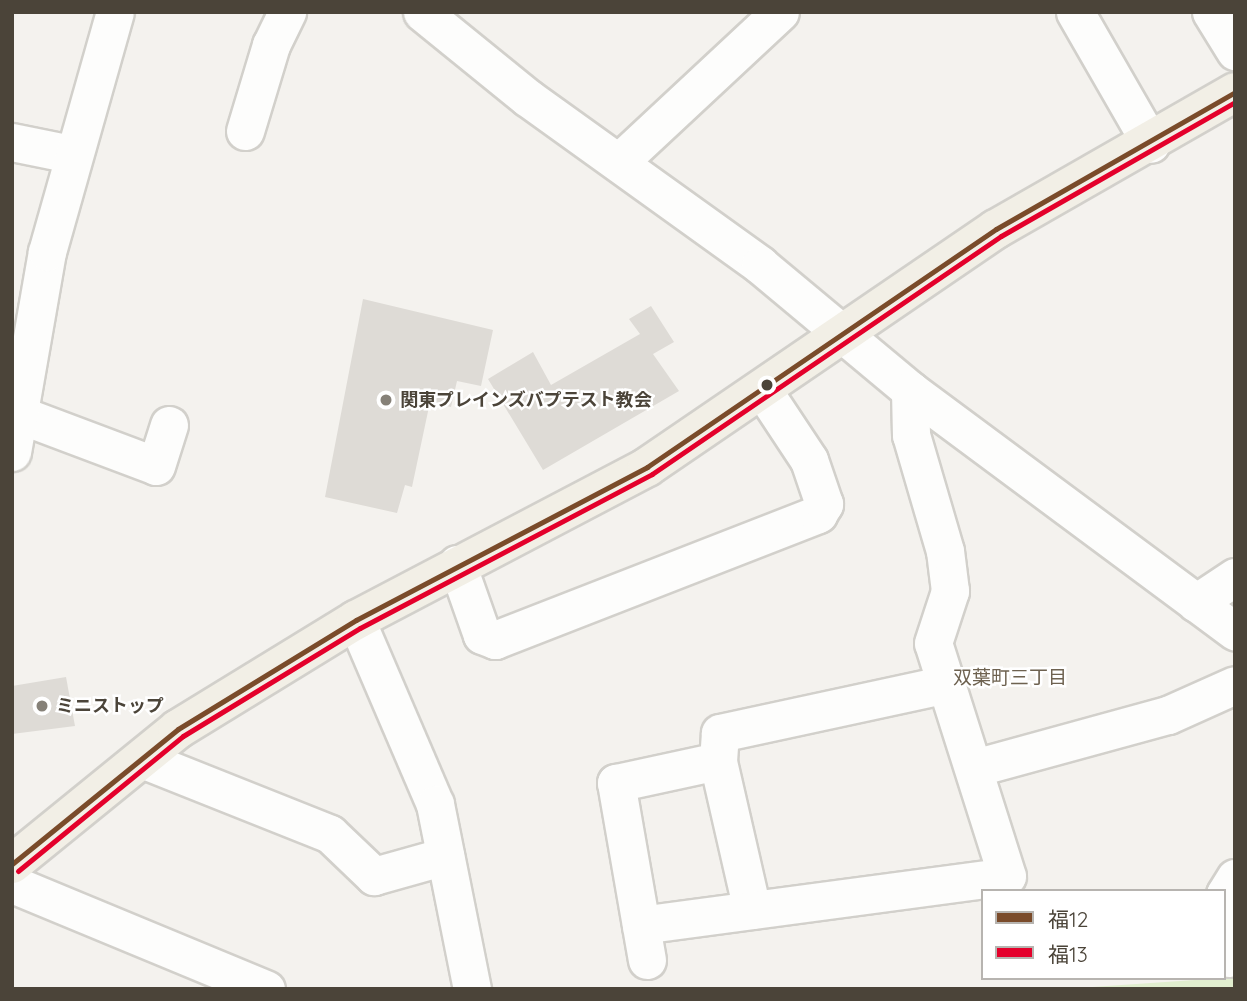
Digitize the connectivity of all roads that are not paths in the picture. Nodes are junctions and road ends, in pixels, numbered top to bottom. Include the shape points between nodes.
1 (115, 12) edge
2 (287, 12) edge
3 (422, 12) edge
4 (780, 12) edge
5 (1075, 12) edge
6 (1211, 12) edge
7 (1235, 51) edge
8 (1235, 92) edge
9 (246, 131) dead end
10 (12, 142) edge
11 (1151, 144) junction
12 (71, 154) junction
13 (619, 162) junction
14 (841, 334) junction
15 (910, 390) junction
16 (764, 392) junction
17 (18, 414) junction
18 (169, 425) dead end
19 (12, 452) edge
20 (457, 564) junction
21 (1235, 577) edge
22 (1196, 603) junction
23 (356, 620) junction
24 (1235, 631) edge
25 (947, 684) junction
26 (1235, 685) edge
27 (142, 759) junction
28 (718, 761) junction
29 (974, 768) junction
30 (445, 856) junction
31 (12, 864) edge
32 (12, 884) edge
33 (752, 910) junction
34 (1226, 910) edge
35 (641, 925) junction
36 (1229, 958) dead end
37 (648, 960) dead end
38 (266, 989) edge
39 (472, 989) edge

1 - 12 street
2 - 9 street via 271,45
3 - 13 street
4 - 13 street
5 - 11 street
6 - 7 street
8 - 11 main road
10 - 12 street
11 - 14 main road via 996,229
12 - 17 street via 47,252
13 - 14 street via 760,265
14 - 15 street
14 - 16 main road
15 - 22 street
15 - 25 street via 911,435 945,551 950,590 933,643
16 - 20 main road via 648,467
16 - 20 street via 809,460 824,504 818,514 495,640 482,635
17 - 18 street via 156,466
17 - 19 street
20 - 23 main road
21 - 22 street
22 - 24 street
23 - 27 main road via 178,729
23 - 30 street via 435,804
25 - 28 street via 720,733
25 - 29 street
26 - 29 street via 1168,715
27 - 30 street via 330,834 374,876
27 - 31 main road
28 - 33 street
28 - 35 street via 616,783
29 - 33 street via 1006,876
30 - 39 street
32 - 38 street
33 - 35 street
34 - 36 street
35 - 37 street

